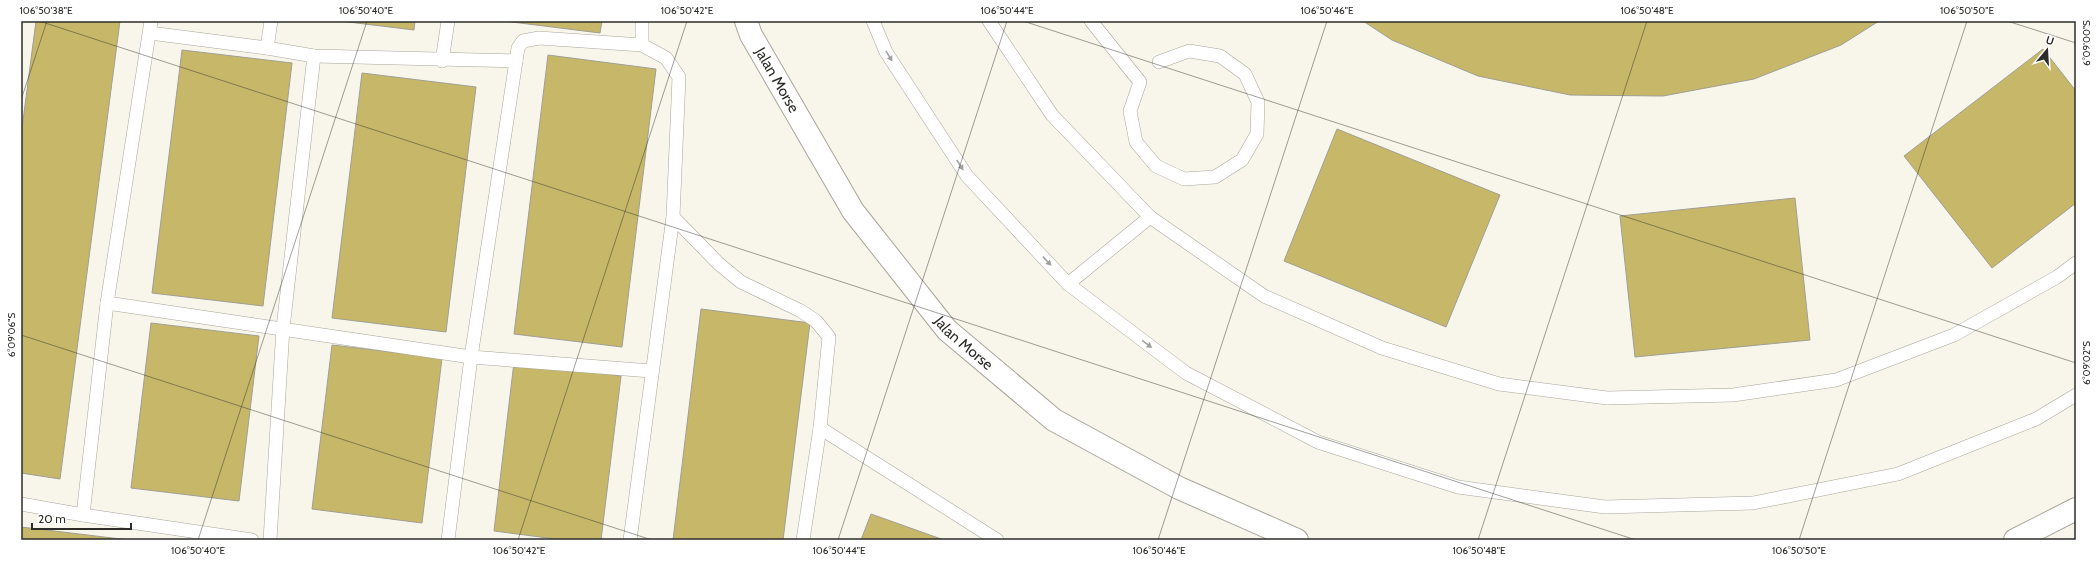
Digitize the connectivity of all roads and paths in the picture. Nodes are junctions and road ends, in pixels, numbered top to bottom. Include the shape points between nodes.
1 (271, 21) edge
2 (448, 21) edge
3 (642, 21) edge
4 (746, 21) edge
5 (872, 21) edge
6 (989, 21) edge
7 (1091, 21) edge
8 (150, 27) edge
9 (642, 45) junction
10 (267, 48) junction
11 (314, 56) junction
12 (442, 60) junction
13 (516, 61) junction
14 (1159, 62) dead end
15 (673, 217) junction
16 (1150, 217) junction
17 (2076, 263) edge
18 (1068, 284) junction
19 (107, 303) junction
20 (283, 328) junction
21 (470, 357) junction
22 (651, 371) junction
23 (2076, 395) edge
24 (820, 428) junction
25 (21, 504) edge
26 (2076, 509) edge
27 (83, 515) junction
28 (252, 540) edge
29 (270, 540) edge
30 (448, 540) edge
31 (630, 540) edge
32 (803, 540) edge
33 (998, 540) edge
34 (1297, 540) edge
35 (2015, 540) edge

1 - 10 lane
2 - 12 lane
3 - 9 lane
4 - 34 street, Jalan Morse via 751,35 853,211 947,330 1054,420 1179,488
5 -> 18 lane via 886,52 967,176
6 - 16 lane via 1052,115
7 - 14 lane via 1140,82 1130,111 1136,142 1156,166 1184,179 1215,177 1242,160 1258,134 1258,102 1245,74 1220,56 1189,51
8 - 10 lane
8 - 19 lane
9 - 13 lane via 539,38 523,41 518,48
9 - 15 lane via 666,58 679,77
10 - 11 lane
11 - 12 lane
11 - 20 lane
12 - 13 lane
13 - 21 lane
15 - 22 lane
15 - 24 lane via 719,264 741,282 801,311 816,321 828,337
16 - 17 lane via 1264,296 1382,348 1499,384 1607,398 1733,395 1836,380 1954,335 2057,277
16 - 18 lane
18 -> 23 lane via 1186,374 1318,442 1458,487 1605,507 1753,503 1898,474 2036,419
19 - 20 lane
19 - 27 lane
20 - 21 lane
20 - 29 lane
21 - 22 lane
21 - 30 lane
22 - 31 lane
24 - 32 lane
24 - 33 lane
25 - 27 lane
26 - 35 street
27 - 28 lane

